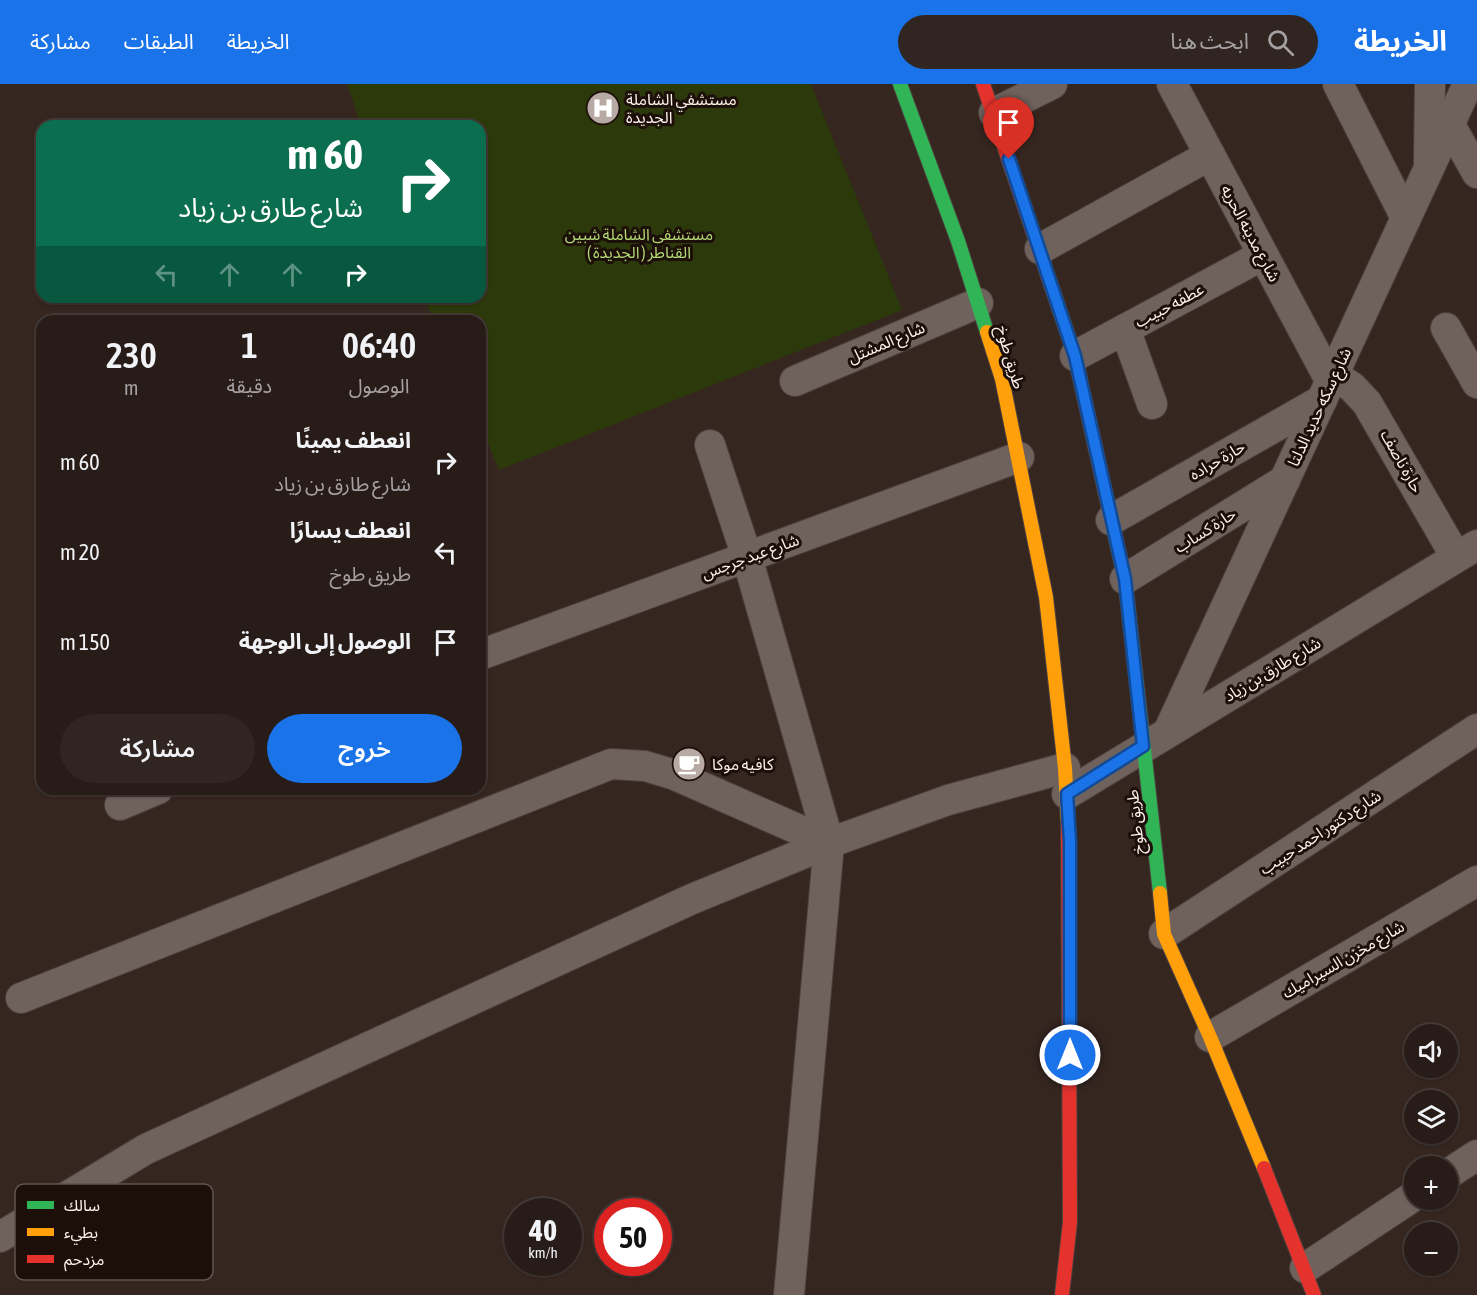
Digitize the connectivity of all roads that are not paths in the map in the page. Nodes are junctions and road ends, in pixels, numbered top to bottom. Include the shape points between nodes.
1 (900, 84) edge
2 (983, 84) edge
3 (1052, 84) edge
4 (1172, 84) edge
5 (1338, 84) edge
6 (1430, 84) edge
7 (1467, 84) edge
8 (994, 113) junction
9 (1450, 125) junction
10 (1210, 155) junction
11 (1429, 170) junction
12 (1477, 173) edge
13 (1406, 218) junction
14 (1040, 249) junction
15 (1263, 255) junction
16 (978, 303) junction
17 (1446, 328) dead end
18 (1125, 329) junction
19 (1075, 356) junction
20 (1476, 377) edge
21 (795, 381) dead end
22 (1329, 385) junction
23 (1152, 404) dead end
24 (710, 445) dead end
25 (1019, 457) junction
26 (1285, 480) junction
27 (1111, 520) junction
28 (1467, 551) edge
29 (747, 557) junction
30 (1125, 579) junction
31 (486, 653) edge
32 (1477, 729) edge
33 (1169, 730) junction
34 (1143, 746) junction
35 (1066, 781) junction
36 (144, 795) edge
37 (120, 805) dead end
38 (829, 843) junction
39 (1477, 881) edge
40 (1164, 934) junction
41 (21, 998) dead end
42 (1210, 1037) junction
43 (1477, 1155) edge
44 (1458, 1167) edge
45 (88, 1184) edge
46 (1404, 1204) edge
47 (15, 1228) edge
48 (0, 1237) edge
49 (1310, 1281) edge
50 (789, 1295) edge
51 (1062, 1295) edge

1 - 16 street, طريق طوخ
2 - 8 street, طريق طوخ
3 - 8 street
4 - 10 street, شارع مدينه الحريه
5 - 13 street
6 - 11 street
7 - 9 street, شارع سكه حديد الدلتا
8 - 14 street, طريق طوخ
9 - 11 street, شارع سكه حديد الدلتا
9 - 12 street
10 - 14 street
10 - 15 street, شارع مدينه الحريه
11 - 13 street, شارع سكه حديد الدلتا
13 - 22 street, شارع سكه حديد الدلتا
14 - 19 street, طريق طوخ
15 - 18 street, عطفه حبيب
15 - 22 street, شارع مدينه الحريه
16 - 21 street, شارع المشتل
16 - 25 street, طريق طوخ via 1002,379
17 - 20 street
18 - 19 street, عطفه حبيب
18 - 23 street
19 - 27 street, طريق طوخ
22 - 26 street, شارع سكه حديد الدلتا
22 - 27 street, حارة حراده
22 - 28 street, حارة ناصف via 1360,395
24 - 29 street
25 - 29 street, شارع عبد جرجس
25 - 35 street, طريق طوخ via 1046,597
26 - 30 street, حارة كساب
26 - 33 street, شارع سكه حديد الدلتا
27 - 30 street, طريق طوخ
28 - 33 street, شارع طارق بن زياد
29 - 31 street, شارع عبد جرجس
29 - 38 street
30 - 34 street, طريق طوخ
32 - 40 street, شارع دكتور احمد حبيب
33 - 34 street, شارع طارق بن زياد
34 - 35 street, شارع طارق بن زياد
34 - 40 street, طريق طوخ
35 - 38 street, شارع طارق بن زياد via 948,800
35 - 51 street, طريق طوخ via 1070,841 1070,1222
36 - 37 street
38 - 41 street via 675,775 645,766 611,764
38 - 45 street, شارع طارق بن زياد via 692,899 146,1149
38 - 50 street
39 - 42 street, شارع مخزن السيراميك
40 - 42 street, طريق طوخ
42 - 49 street, طريق طوخ
43 - 44 street
46 - 49 street
47 - 48 street, شارع طارق بن زياد

